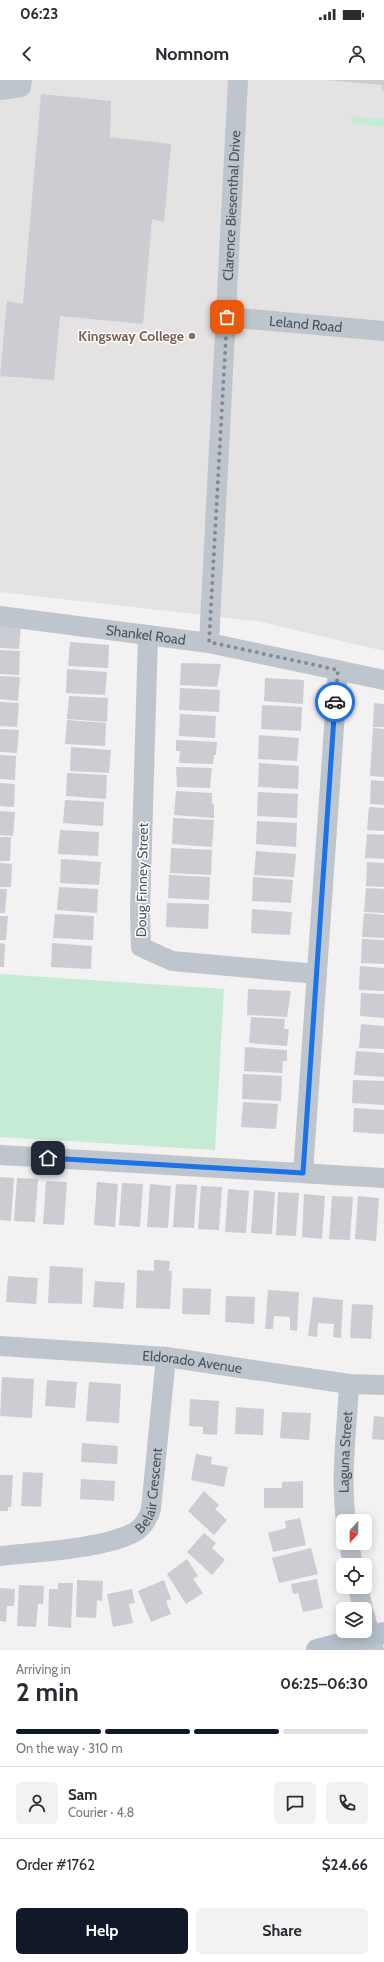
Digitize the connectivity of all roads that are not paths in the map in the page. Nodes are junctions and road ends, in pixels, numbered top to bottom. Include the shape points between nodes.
1 (22, 80) edge
2 (238, 80) edge
3 (0, 90) edge
4 (227, 317) junction
5 (384, 330) edge
6 (0, 616) edge
7 (148, 635) junction
8 (209, 642) junction
9 (338, 670) junction
10 (384, 680) edge
11 (316, 974) junction
12 (0, 1155) edge
13 (303, 1173) junction
14 (384, 1178) edge
15 (0, 1346) edge
16 (166, 1357) junction
17 (349, 1384) junction
18 (384, 1385) edge
19 (345, 1514) edge
20 (0, 1556) edge
21 (376, 1640) edge
22 (317, 1650) edge

1 - 3 street via 21,87
2 - 4 street, Clarence Biesenthal Drive
4 - 5 street, Leland Road
4 - 8 street, Clarence Biesenthal Drive
6 - 7 street, Shankel Road
7 - 8 street, Shankel Road
7 - 11 street, Doug Finney Street via 141,946 172,961
8 - 9 street, Shankel Road
9 - 10 street, Shankel Road
9 - 11 street
11 - 13 street
12 - 13 street
13 - 14 street
15 - 16 street, Eldorado Avenue
16 - 17 street, Eldorado Avenue
16 - 20 street, Belair Crescent via 151,1509 146,1522 134,1533 115,1540
17 - 18 street, Eldorado Avenue
17 - 19 street, Laguna Street via 344,1473
21 - 22 main road

